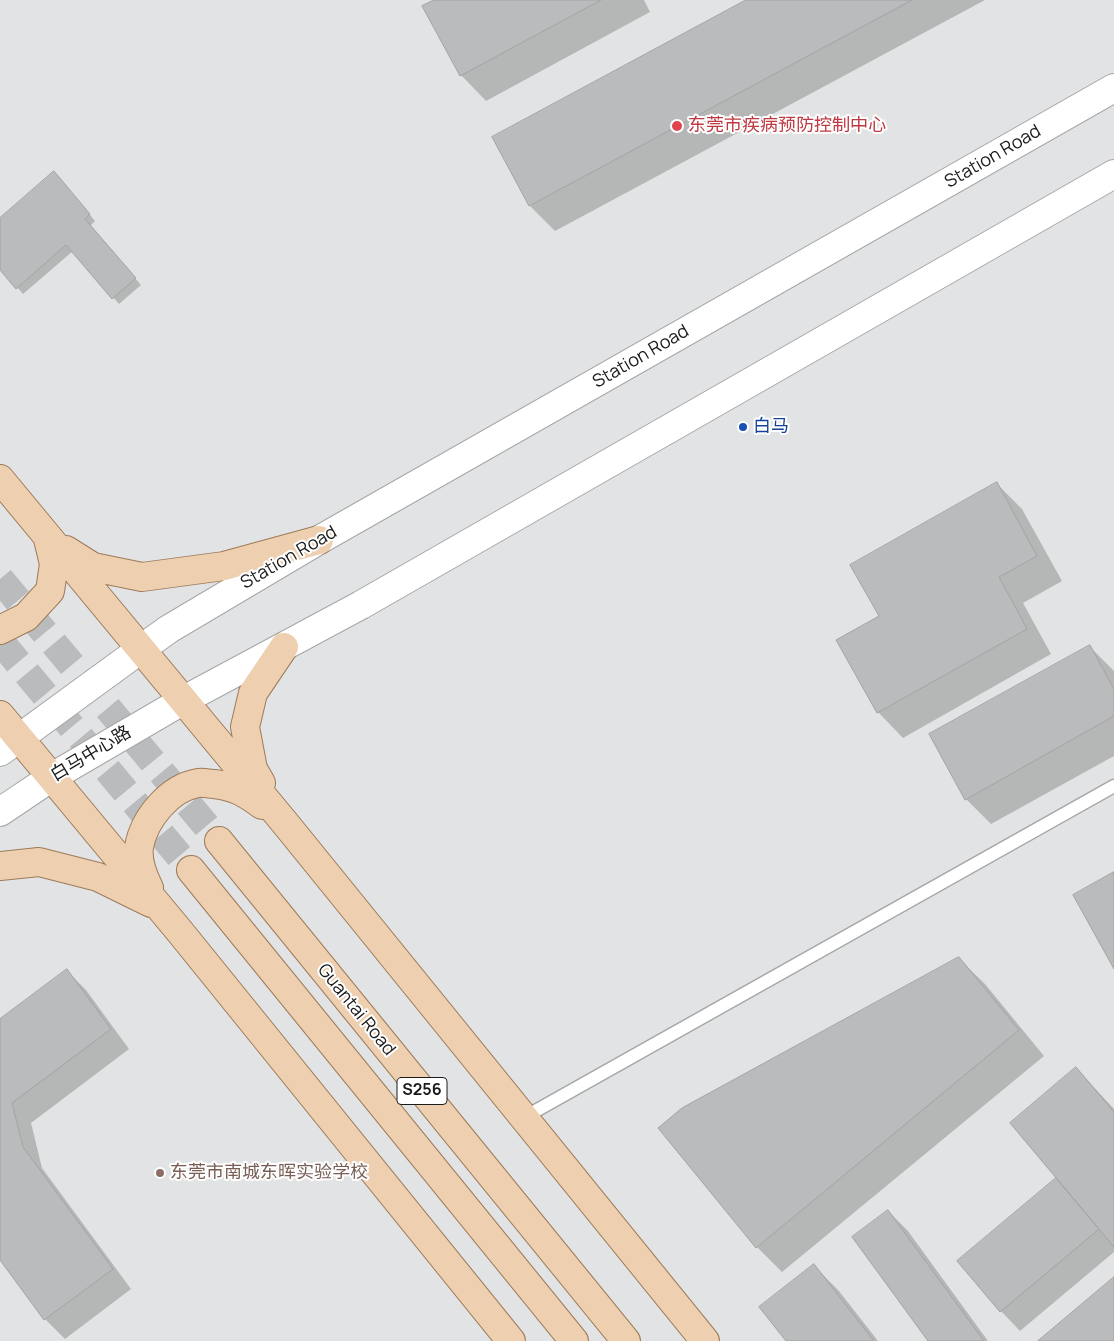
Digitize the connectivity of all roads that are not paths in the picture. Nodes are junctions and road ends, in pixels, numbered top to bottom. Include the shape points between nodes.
1 (1114, 88) edge
2 (1114, 174) edge
3 (0, 479) edge
4 (48, 539) junction
5 (319, 540) junction
6 (0, 630) edge
7 (284, 646) junction
8 (141, 649) junction
9 (184, 700) junction
10 (0, 714) edge
11 (10, 745) edge
12 (52, 777) junction
13 (1114, 786) edge
14 (0, 812) edge
15 (285, 823) junction
16 (219, 841) tunnel mouth
17 (0, 866) edge
18 (191, 870) tunnel mouth
19 (160, 907) junction
20 (523, 1118) junction
21 (511, 1341) edge
22 (574, 1341) edge
23 (626, 1341) edge
24 (704, 1341) edge

1 - 5 main road, Station Road
2 - 7 main road
3 - 4 main road
4 - 5 main road via 93,567 142,577 224,566
4 - 6 main road via 54,564 50,591 26,617
4 - 8 main road
5 - 8 main road, Station Road
7 - 9 main road
7 - 15 main road via 253,693 245,727 253,770
8 - 9 main road
8 - 11 main road
9 - 12 main road, 白马中心路
9 - 15 main road
10 - 11 main road
11 - 12 main road
12 - 14 main road, 白马中心路
12 - 19 main road
13 - 20 lane
15 - 19 main road via 250,796 229,786 199,783 180,789 162,803 146,824 139,848 142,874
15 - 20 main road
16 - 23 main road, Guantai Road / S256
17 - 19 main road via 39,862 98,877
18 - 22 main road, S256
19 - 21 main road
20 - 24 main road

